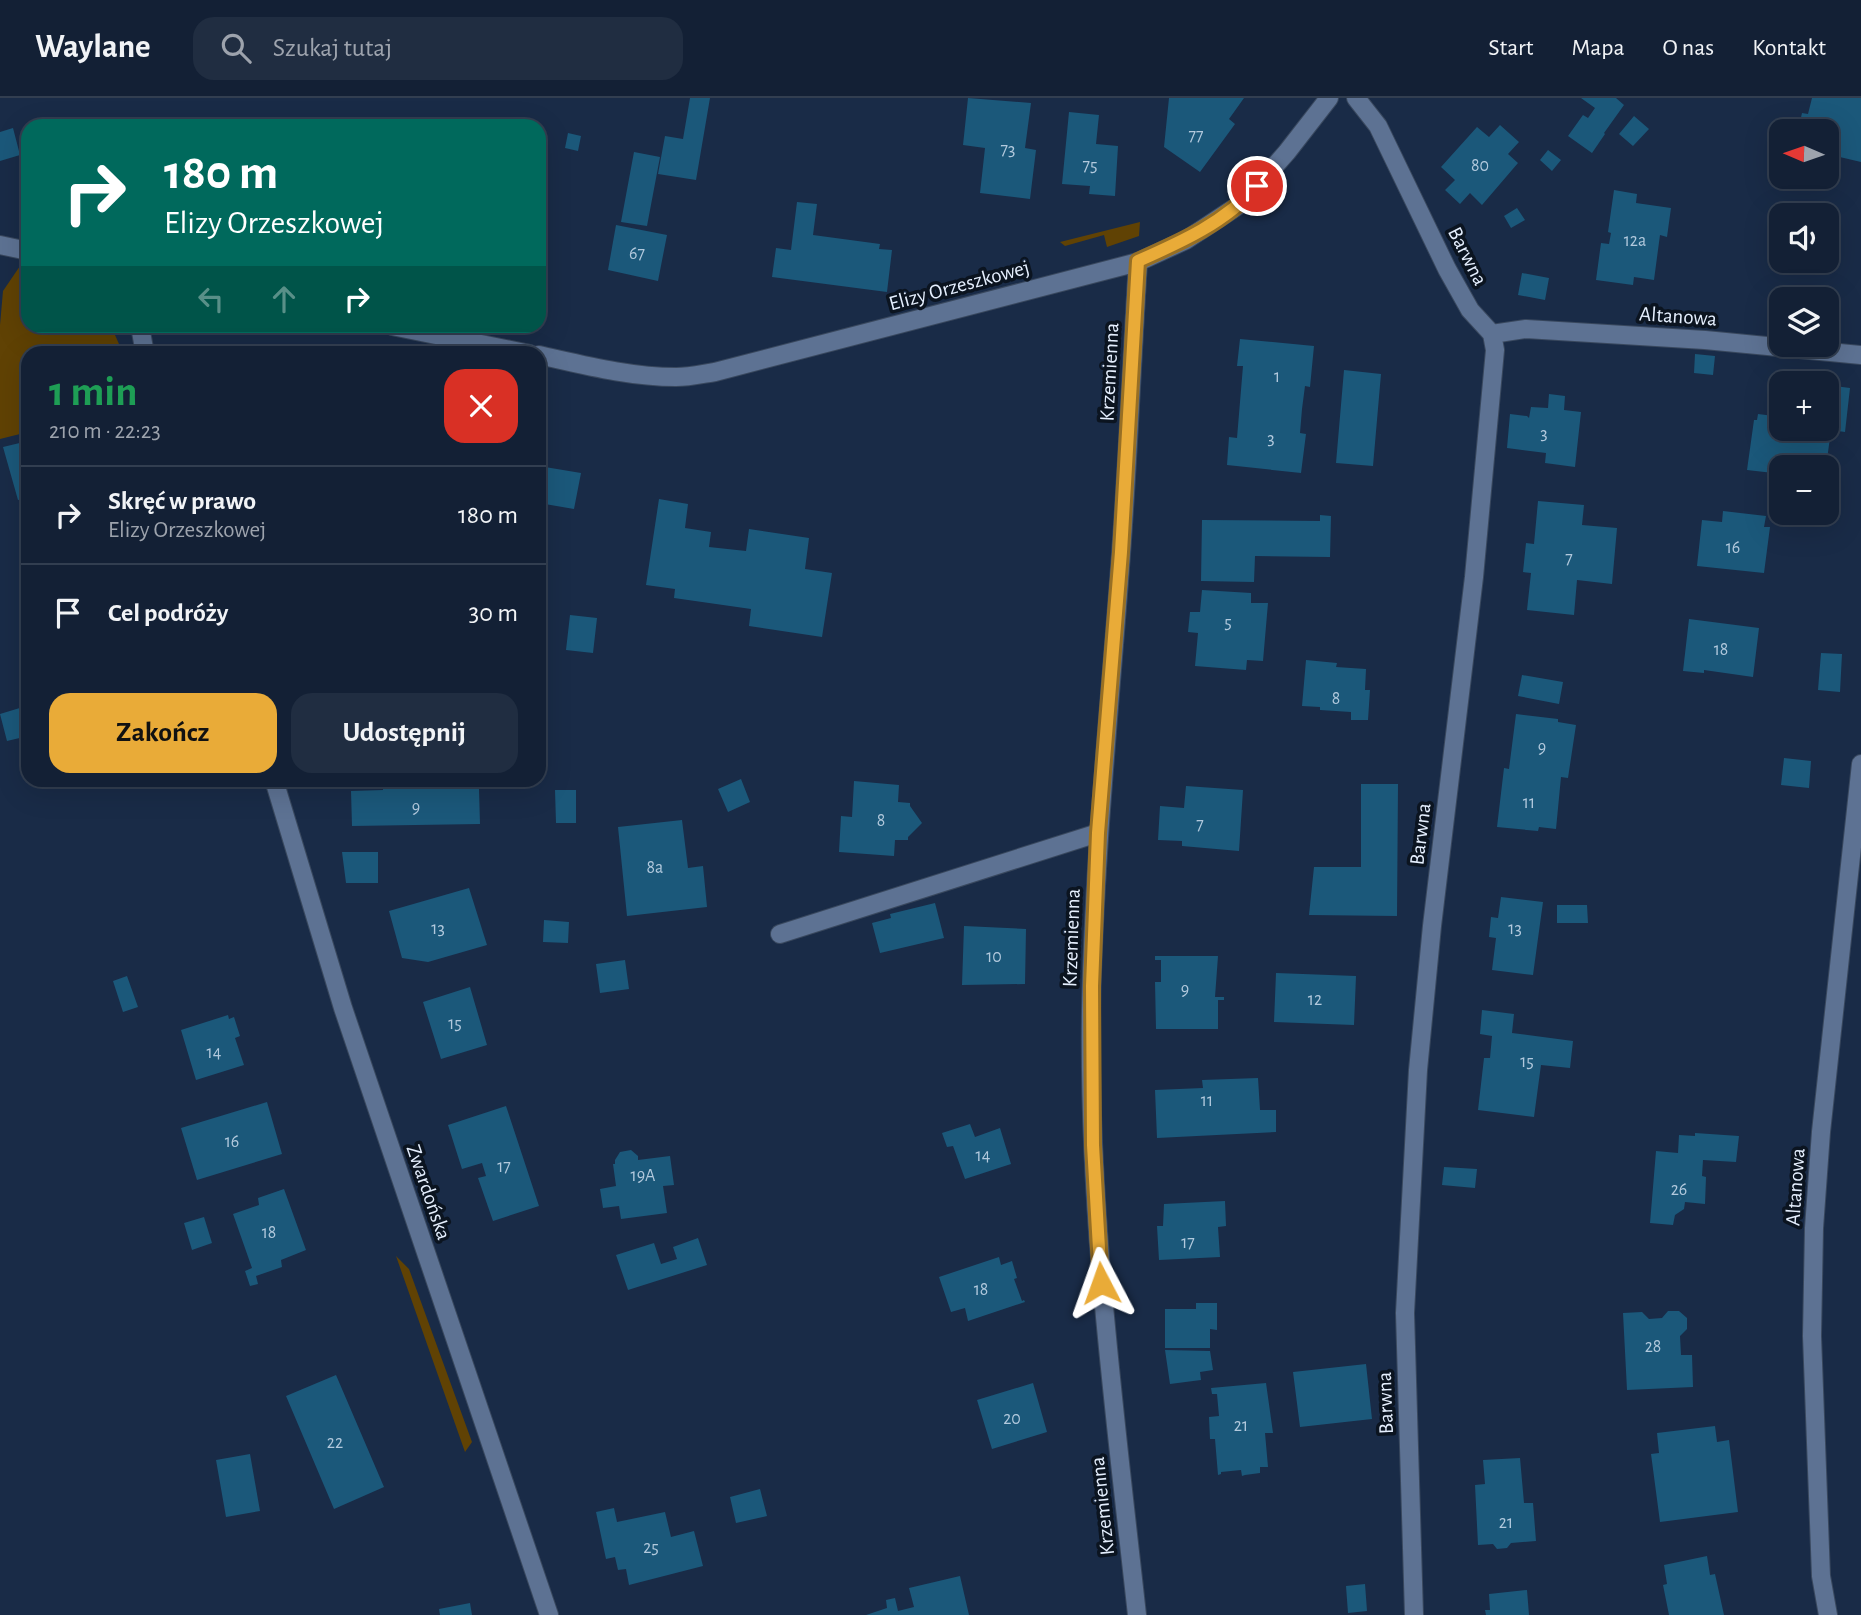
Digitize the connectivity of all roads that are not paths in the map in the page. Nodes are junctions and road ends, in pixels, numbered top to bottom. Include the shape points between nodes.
1 (1329, 98) edge
2 (1356, 98) edge
3 (0, 244) edge
4 (21, 249) edge
5 (1138, 261) junction
6 (426, 333) edge
7 (1492, 334) junction
8 (491, 346) edge
9 (1861, 355) edge
10 (546, 356) edge
11 (1861, 764) edge
12 (276, 787) edge
13 (1098, 833) junction
14 (780, 934) dead end
15 (549, 1615) edge
16 (1137, 1615) edge
17 (1414, 1615) edge
18 (1828, 1615) edge

1 - 5 street, Elizy Orzeszkowej via 1242,203 1186,240
2 - 7 street, Barwna via 1378,125 1470,310
3 - 4 street
5 - 10 street, Elizy Orzeszkowej via 715,372 652,376
5 - 13 street, Krzemienna
6 - 8 street
7 - 9 street, Altanowa via 1526,329
7 - 17 street, Barwna via 1495,368 1490,424 1418,1070 1405,1313
11 - 18 street, Altanowa via 1814,1228 1821,1576
12 - 15 street, Zwardońska via 343,1008
13 - 14 street
13 - 16 street, Krzemienna via 1091,1012 1093,1145 1101,1283

